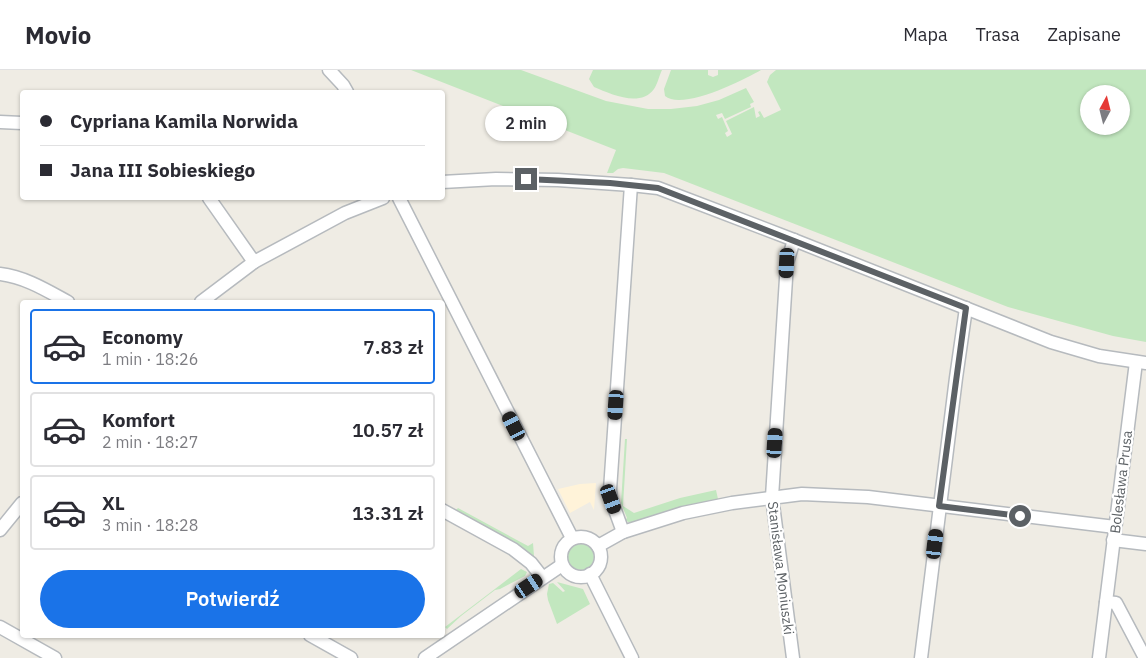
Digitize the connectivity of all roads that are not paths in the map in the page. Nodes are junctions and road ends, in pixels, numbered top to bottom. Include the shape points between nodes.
1 (329, 70) edge
2 (346, 90) edge
3 (0, 122) edge
4 (20, 123) edge
5 (445, 182) edge
6 (631, 185) junction
7 (210, 200) edge
8 (378, 200) edge
9 (399, 200) edge
10 (794, 240) junction
11 (254, 262) junction
12 (0, 274) edge
13 (64, 300) edge
14 (204, 300) edge
15 (966, 308) junction
16 (1141, 363) edge
17 (772, 497) junction
18 (20, 505) edge
19 (939, 506) junction
20 (445, 512) edge
21 (0, 530) edge
22 (623, 532) junction
23 (1114, 534) junction
24 (572, 538) junction
25 (1146, 544) edge
26 (598, 546) junction
27 (562, 565) junction
28 (590, 574) junction
29 (542, 577) junction
30 (1106, 602) junction
31 (0, 627) edge
32 (315, 638) edge
33 (56, 658) edge
34 (351, 658) edge
35 (425, 658) edge
36 (632, 658) edge
37 (793, 658) edge
38 (921, 658) edge
39 (1099, 658) edge
40 (1145, 658) edge

1 - 2 street
3 - 4 street
5 - 6 street via 496,179
6 - 10 street via 672,192
6 - 22 street via 610,490
7 - 11 street
8 - 11 street via 345,213
9 - 24 street
10 - 15 street
10 - 17 street, Stanisława Moniuszki via 787,263
11 - 14 street
12 - 13 street via 31,282
15 - 16 street via 1051,342 1099,356
15 - 19 street
16 - 23 street, Bolesława Prusa
17 - 19 street via 828,495
17 - 22 street via 683,512
17 - 37 street, Stanisława Moniuszki
18 - 21 street
19 - 23 street
19 - 38 street
20 - 29 street via 514,549
22 - 26 street
23 - 25 street
23 - 30 street, Bolesława Prusa
24 - 26 street via 589,538
24 - 27 street via 562,548
26 - 28 street via 600,564
27 - 28 street via 572,575 582,577
27 - 29 street
28 - 36 street
29 - 35 street
30 - 39 street, Bolesława Prusa
30 - 40 street via 1116,603
31 - 33 street
32 - 34 street

